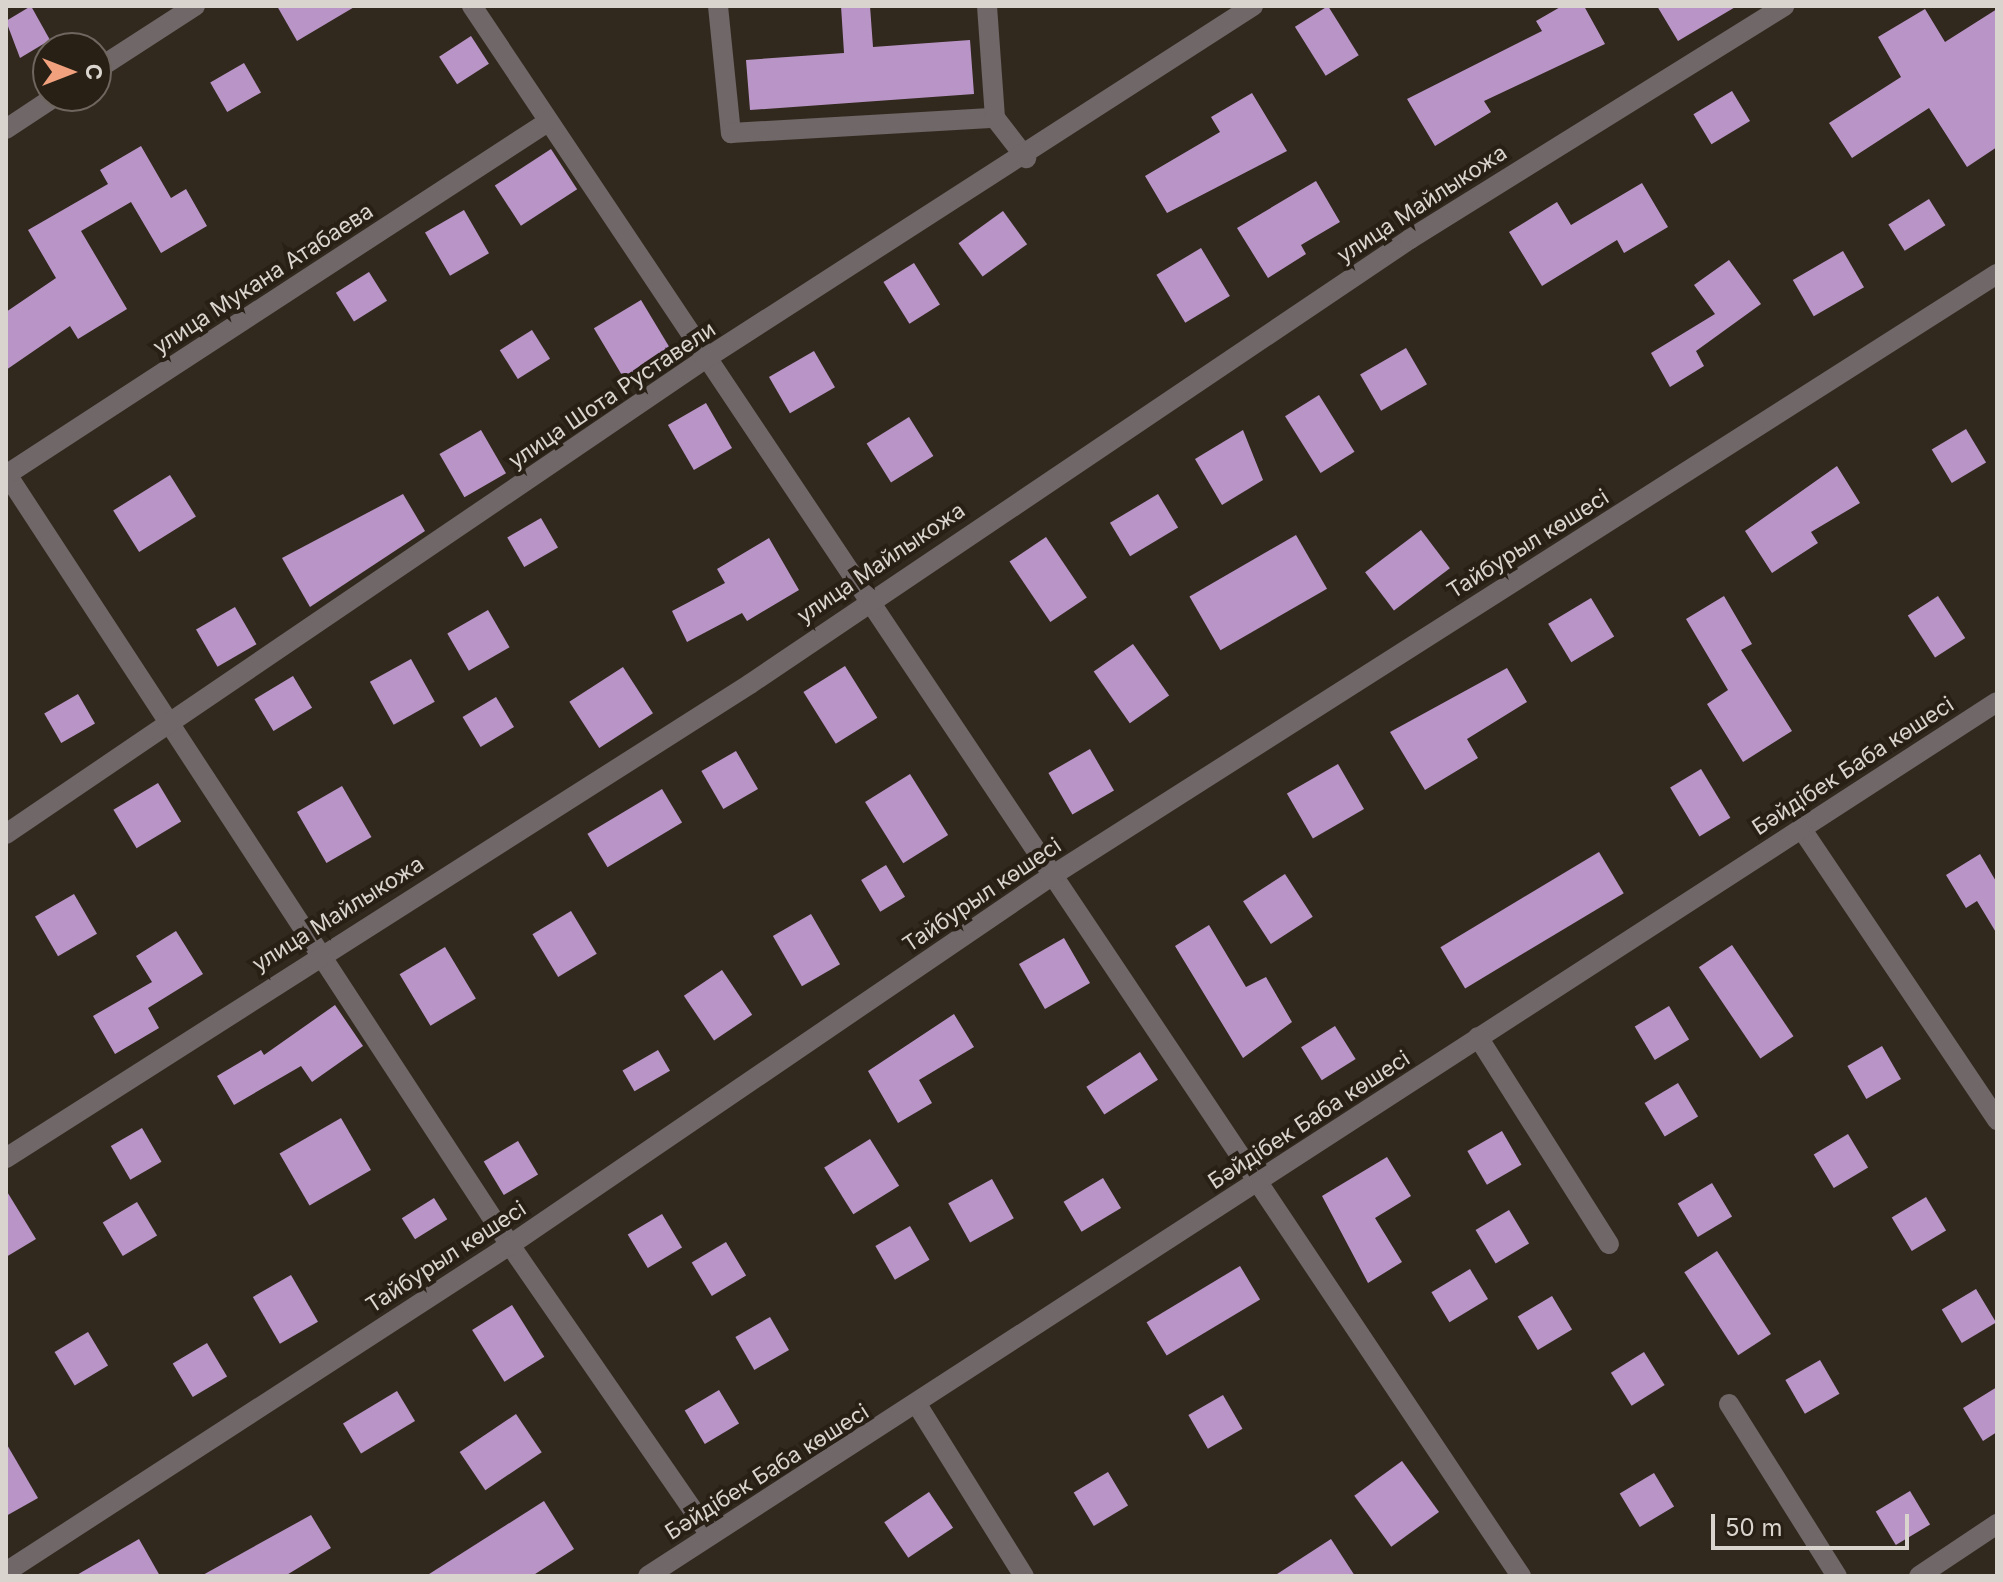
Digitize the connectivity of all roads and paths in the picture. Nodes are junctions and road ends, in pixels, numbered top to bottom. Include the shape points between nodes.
1 (195, 6) edge
2 (472, 6) edge
3 (718, 6) edge
4 (987, 6) edge
5 (1253, 6) edge
6 (1784, 6) edge
7 (112, 60) edge
8 (32, 112) edge
9 (995, 118) junction
10 (546, 123) junction
11 (6, 129) edge
12 (1026, 158) junction
13 (1997, 274) edge
14 (705, 359) junction
15 (6, 474) edge
16 (865, 600) junction
17 (1997, 702) edge
18 (174, 723) junction
19 (1801, 828) junction
20 (6, 834) edge
21 (1050, 877) junction
22 (323, 951) junction
23 (1478, 1037) junction
24 (1997, 1120) edge
25 (6, 1158) edge
26 (1257, 1184) junction
27 (1609, 1244) dead end
28 (510, 1245) junction
29 (1729, 1404) dead end
30 (918, 1406) junction
31 (1997, 1524) edge
32 (710, 1535) junction
33 (6, 1572) edge
34 (653, 1575) edge
35 (1024, 1576) edge
36 (1521, 1576) edge
37 (1837, 1576) edge
38 (1919, 1576) edge

1 - 7 street
2 - 10 street
3 - 9 street via 731,133
4 - 9 street
5 - 12 street, улица Шота Руставели
6 - 16 street, улица Майлыкожа via 1410,239
8 - 11 street
9 - 12 street
10 - 14 street
10 - 15 street, улица Мукана Атабаева
12 - 14 street, улица Шота Руставели
13 - 21 street, Тайбурыл көшесі
14 - 16 street
14 - 18 street, улица Шота Руставели
15 - 18 street
16 - 21 street
16 - 22 street, улица Майлыкожа via 750,684
17 - 19 street, Бәйдібек Баба көшесі
18 - 20 street, улица Шота Руставели
18 - 22 street
19 - 23 street, Бәйдібек Баба көшесі
19 - 24 street
21 - 26 street
21 - 28 street, Тайбурыл көшесі
22 - 25 street, улица Майлыкожа
22 - 28 street
23 - 26 street, Бәйдібек Баба көшесі
23 - 27 street
26 - 30 street, Бәйдібек Баба көшесі
26 - 36 street
28 - 32 street
28 - 33 street, Тайбурыл көшесі
29 - 37 street
30 - 32 street, Бәйдібек Баба көшесі
30 - 35 street
31 - 38 street
32 - 34 street, Бәйдібек Баба көшесі

